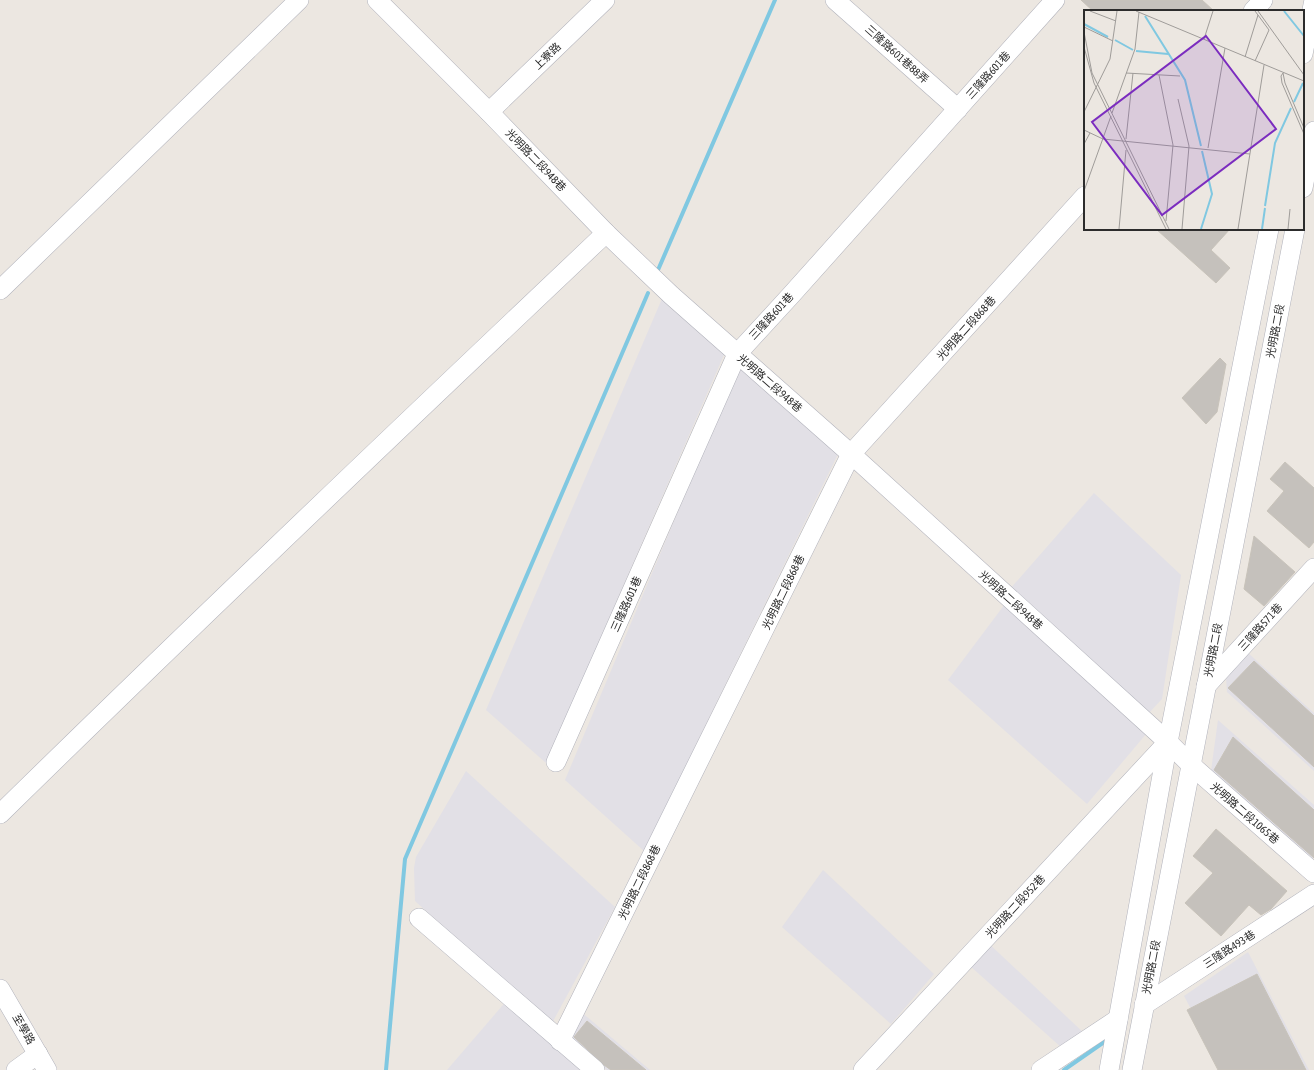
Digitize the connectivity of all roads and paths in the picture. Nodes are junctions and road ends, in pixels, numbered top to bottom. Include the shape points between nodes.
1 (299, 0) edge
2 (377, 0) edge
3 (605, 0) edge
4 (836, 0) edge
5 (1055, 0) edge
6 (1263, 0) edge
7 (1314, 0) edge
8 (1254, 10) edge
9 (1304, 49) edge
10 (958, 109) junction
11 (489, 112) junction
12 (1314, 131) edge
13 (1304, 183) edge
14 (1084, 197) edge
15 (1268, 230) edge
16 (1295, 230) edge
17 (606, 233) junction
18 (0, 290) edge
19 (737, 354) junction
20 (851, 454) junction
21 (1314, 568) edge
22 (1206, 686) junction
23 (1173, 747) junction
24 (556, 762) dead end
25 (1191, 765) junction
26 (0, 814) edge
27 (1314, 873) edge
28 (1314, 894) edge
29 (419, 918) dead end
30 (0, 989) edge
31 (1144, 1005) junction
32 (1118, 1019) junction
33 (560, 1041) junction
34 (43, 1062) edge
35 (16, 1070) edge
36 (595, 1070) edge
37 (863, 1070) edge
38 (1041, 1070) edge
39 (1109, 1070) edge
40 (1132, 1070) edge

1 - 18 street
2 - 11 street, 光明路二段948巷
3 - 11 street, 上寮路
4 - 10 street, 三隆路601巷88弄
5 - 10 street, 三隆路601巷
6 - 8 street
7 - 9 street
10 - 19 street, 三隆路601巷
11 - 17 street, 光明路二段948巷
12 - 13 street
14 - 20 street, 光明路二段868巷
15 - 23 street, 光明路二段
16 - 22 street, 光明路二段
17 - 19 street, 光明路二段948巷
17 - 26 street via 364,462
19 - 20 street, 光明路二段948巷
19 - 24 street, 三隆路601巷
20 - 23 street, 光明路二段948巷
20 - 33 street, 光明路二段868巷
21 - 22 street, 三隆路571巷
22 - 25 street, 光明路二段
23 - 25 street, 光明路二段1065巷
23 - 32 street, 光明路二段
23 - 37 street, 光明路二段952巷
25 - 27 street, 光明路二段1065巷
25 - 31 street, 光明路二段
28 - 31 street, 三隆路493巷
29 - 33 street
30 - 34 street, 至學路
31 - 40 street, 光明路二段
32 - 38 street
32 - 39 street, 光明路二段
33 - 36 street
34 - 35 street

